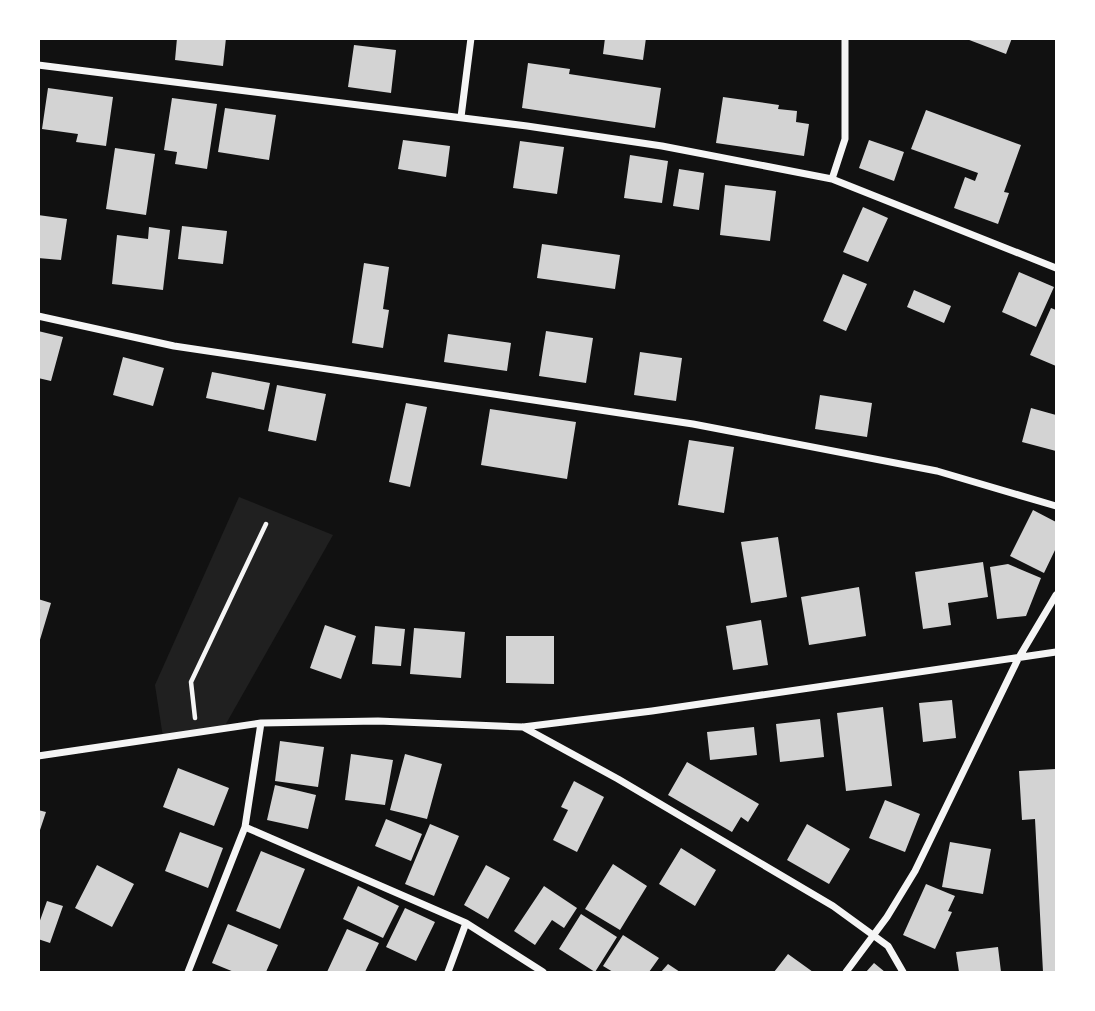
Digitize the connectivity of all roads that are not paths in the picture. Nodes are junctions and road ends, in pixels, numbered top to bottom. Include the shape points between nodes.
1 (471, 38) edge
2 (845, 38) edge
3 (38, 65) edge
4 (461, 117) junction
5 (832, 178) junction
6 (1056, 268) edge
7 (38, 316) edge
8 (1056, 506) edge
9 (1056, 595) edge
10 (1056, 652) edge
11 (1018, 659) junction
12 (261, 723) junction
13 (523, 727) junction
14 (38, 756) edge
15 (245, 827) junction
16 (466, 923) junction
17 (874, 934) junction
18 (188, 972) edge
19 (448, 972) edge
20 (544, 972) edge
21 (846, 972) edge
22 (903, 972) edge

1 - 4 street
2 - 5 street via 845,139
3 - 4 street
4 - 5 street via 662,146
5 - 6 street
7 - 8 street via 173,346 692,424 937,471
9 - 11 street
10 - 11 street
11 - 13 street
11 - 17 street via 915,871
12 - 13 street via 378,721
12 - 14 street
12 - 15 street
13 - 17 street
15 - 16 street
15 - 18 street
16 - 19 street
16 - 20 street
17 - 21 street
17 - 22 street via 888,946

